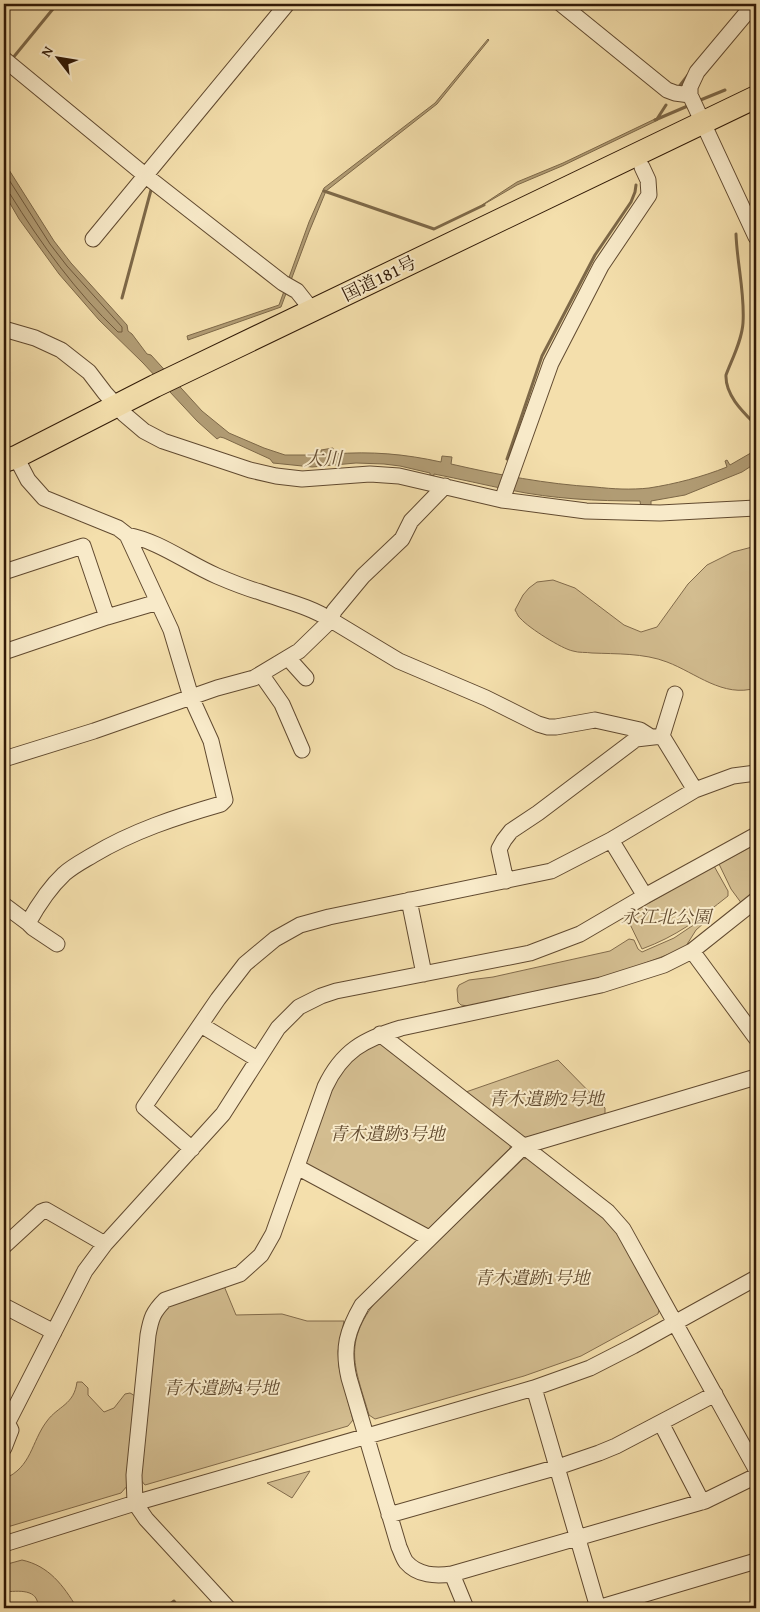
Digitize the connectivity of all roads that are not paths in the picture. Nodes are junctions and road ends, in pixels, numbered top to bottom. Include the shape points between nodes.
1 (287, 4) edge
2 (561, 4) edge
3 (754, 4) edge
4 (4, 59) edge
5 (690, 95) junction
6 (756, 97) edge
7 (756, 113) edge
8 (706, 129) junction
9 (642, 168) junction
10 (146, 176) junction
11 (756, 238) edge
12 (93, 239) dead end
13 (312, 310) junction
14 (4, 329) edge
15 (188, 377) junction
16 (120, 410) junction
17 (11, 463) edge
18 (445, 486) junction
19 (503, 495) junction
20 (756, 508) edge
21 (127, 536) junction
22 (4, 572) edge
23 (158, 602) junction
24 (107, 617) junction
25 (331, 620) junction
26 (4, 652) edge
27 (288, 658) junction
28 (261, 674) junction
29 (306, 678) dead end
30 (675, 694) dead end
31 (190, 697) junction
32 (656, 737) junction
33 (302, 750) dead end
34 (4, 759) edge
35 (756, 773) edge
36 (695, 790) junction
37 (756, 835) edge
38 (611, 840) junction
39 (506, 881) junction
40 (644, 896) junction
41 (410, 900) junction
42 (756, 900) edge
43 (4, 905) edge
44 (28, 923) junction
45 (58, 944) dead end
46 (692, 951) junction
47 (424, 974) junction
48 (201, 1025) junction
49 (380, 1034) junction
50 (756, 1038) edge
51 (257, 1059) junction
52 (756, 1077) edge
53 (524, 1146) junction
54 (192, 1149) junction
55 (297, 1167) junction
56 (429, 1238) junction
57 (105, 1244) junction
58 (4, 1246) edge
59 (756, 1278) edge
60 (4, 1306) edge
61 (675, 1322) junction
62 (54, 1332) junction
63 (534, 1388) junction
64 (715, 1394) junction
65 (5, 1423) edge
66 (661, 1423) junction
67 (367, 1437) junction
68 (4, 1448) edge
69 (558, 1467) junction
70 (756, 1469) edge
71 (756, 1476) edge
72 (702, 1502) junction
73 (135, 1503) junction
74 (390, 1515) junction
75 (578, 1538) junction
76 (4, 1544) edge
77 (756, 1561) edge
78 (452, 1574) junction
79 (228, 1608) edge
80 (466, 1608) edge
81 (598, 1608) edge

1 - 10 street
2 - 5 street via 667,90
3 - 5 street via 697,72
4 - 10 street
5 - 8 street
6 - 8 highway, 国道181号
7 - 8 highway, 国道181号
8 - 9 highway, 国道181号
8 - 11 street
8 - 13 highway, 国道181号
9 - 15 highway, 国道181号
9 - 19 street via 648,180 649,195 601,266 551,363
10 - 12 street
10 - 13 street via 297,291
13 - 15 highway, 国道181号
14 - 16 street via 61,350 89,372
15 - 16 highway, 国道181号
16 - 17 highway, 国道181号
16 - 18 street via 144,431 163,441 250,470 302,479 370,474 399,476
17 - 21 street via 44,498 118,528
18 - 19 street
18 - 25 street via 411,521 402,539 363,576 334,611
19 - 20 street via 586,510 660,514
21 - 23 street
21 - 25 street via 142,538 218,576 301,605
22 - 24 street via 83,546
23 - 24 street
23 - 31 street via 171,630
24 - 26 street
25 - 27 street
25 - 32 street via 399,661 538,724 556,727 595,720
27 - 28 street
27 - 29 street
28 - 31 street
28 - 33 street via 282,704
30 - 32 street
31 - 34 street
31 - 44 street via 211,741 223,802 148,827 77,864 48,892
32 - 36 street
32 - 39 street via 636,739 511,831 499,849
35 - 36 street via 733,776
36 - 38 street
37 - 40 street
38 - 39 street via 551,871
38 - 40 street
39 - 41 street
40 - 47 street via 580,934 530,953
41 - 47 street
41 - 48 street via 300,925 275,939 246,964
42 - 46 street
43 - 44 street
44 - 45 street
46 - 49 street via 664,965 601,985
46 - 50 street
47 - 51 street via 336,991 299,1007 278,1028
48 - 51 street
48 - 54 street via 144,1107
49 - 53 street
49 - 55 street via 346,1054 333,1072
51 - 54 street via 223,1114
52 - 53 street
53 - 56 street
53 - 61 street via 608,1212 623,1229
54 - 57 street
55 - 56 street
55 - 73 street via 273,1234 261,1255 240,1274 165,1300 152,1317 134,1474
56 - 67 street via 362,1305 352,1322 346,1344 346,1366
57 - 58 street via 46,1210
57 - 62 street via 85,1271
59 - 61 street
60 - 62 street
61 - 63 street via 590,1368
61 - 64 street
62 - 65 street
63 - 67 street
63 - 69 street
64 - 66 street
64 - 70 street
65 - 68 street via 12,1430
66 - 69 street via 608,1450
66 - 72 street
67 - 73 street
67 - 74 street
69 - 74 street
69 - 75 street
71 - 72 street
72 - 75 street
73 - 76 street
73 - 79 street via 146,1520
74 - 78 street via 406,1562 420,1572 435,1576
75 - 78 street
75 - 81 street
77 - 81 street
78 - 80 street

